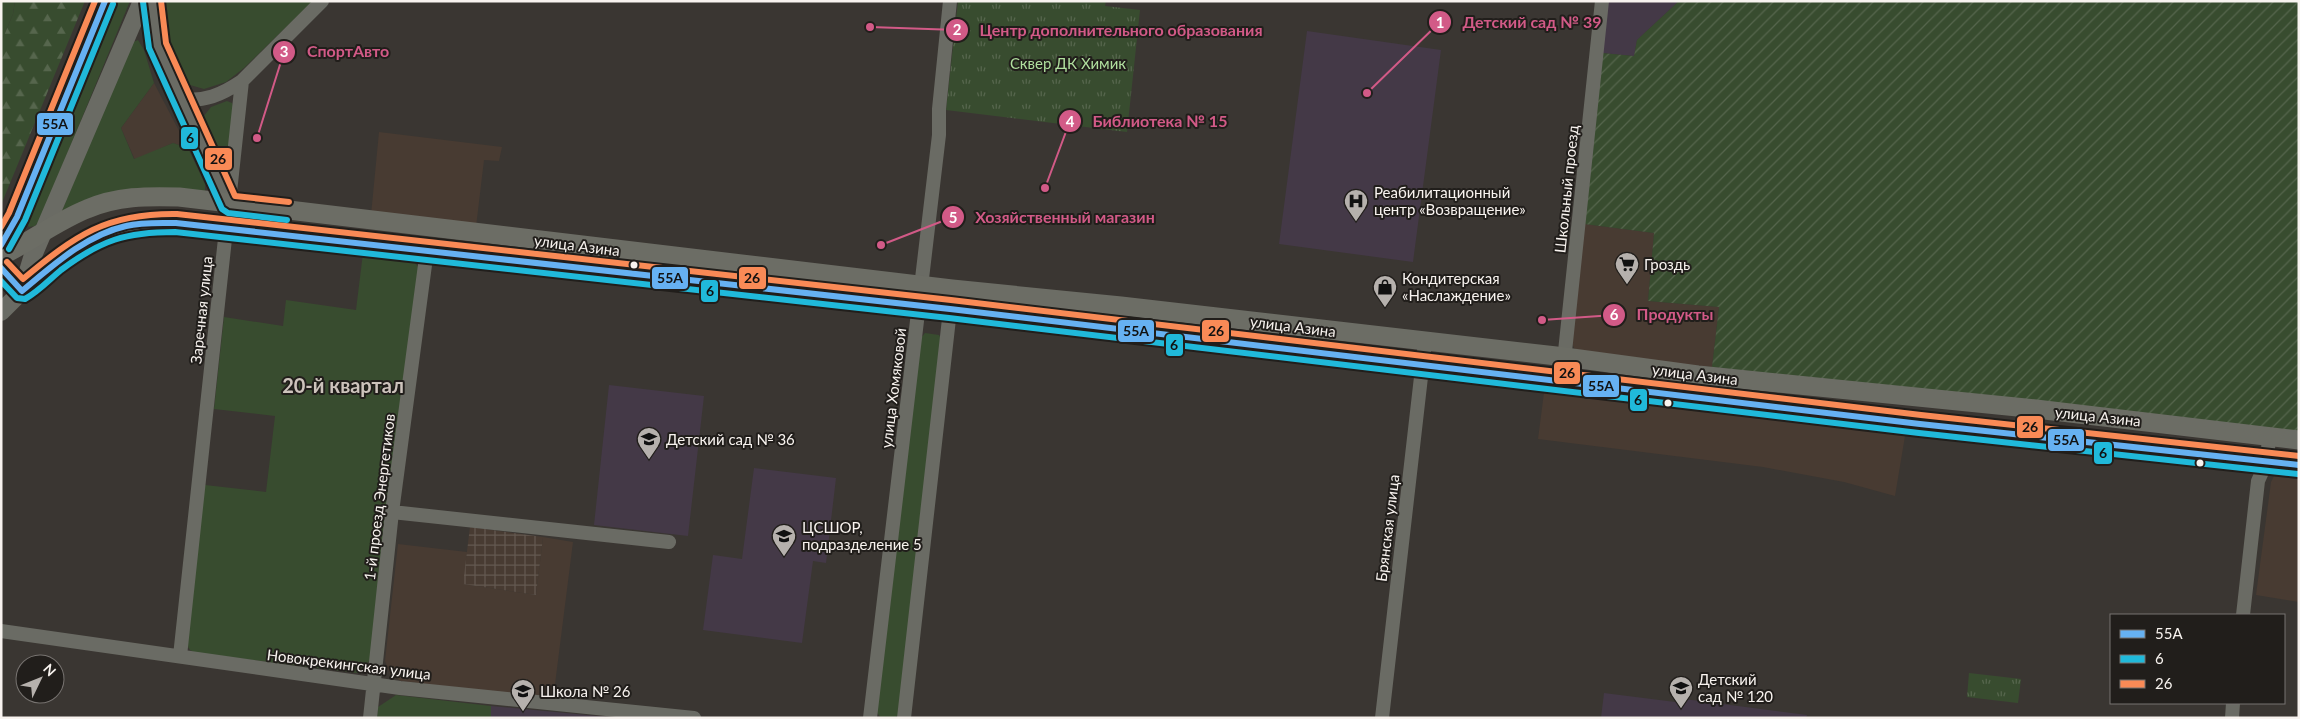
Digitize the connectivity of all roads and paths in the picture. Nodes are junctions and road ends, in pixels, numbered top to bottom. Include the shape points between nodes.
1 (105, 1) edge
2 (142, 1) edge
3 (152, 1) edge
4 (322, 1) edge
5 (950, 1) edge
6 (1602, 1) edge
7 (242, 80) junction
8 (180, 99) junction
9 (229, 204) junction
10 (226, 228) junction
11 (44, 233) junction
12 (1, 245) edge
13 (427, 250) junction
14 (1, 256) edge
15 (1, 268) edge
16 (921, 285) junction
17 (952, 289) junction
18 (22, 291) junction
19 (919, 306) junction
20 (950, 309) junction
21 (1, 312) edge
22 (1425, 342) junction
23 (1565, 357) junction
24 (1423, 366) junction
25 (1562, 380) junction
26 (2269, 437) junction
27 (2299, 440) edge
28 (2266, 461) junction
29 (2299, 465) edge
30 (392, 512) junction
31 (669, 542) dead end
32 (2243, 614) edge
33 (1, 631) edge
34 (180, 656) junction
35 (374, 684) junction
36 (2233, 704) edge
37 (370, 718) edge
38 (694, 718) edge
39 (870, 718) edge
40 (904, 718) edge
41 (1382, 718) edge
42 (2232, 718) edge

1 - 12 street via 17,217
2 - 11 street
3 - 8 street via 157,45
4 - 7 street
5 - 16 street, улица Хомяковой via 939,135
6 - 23 street, Школьный проезд
7 - 8 street via 208,99
7 - 9 street, Заречная улица
8 - 9 street
9 - 10 street, Заречная улица
9 - 11 main road, улица Азина via 179,197 142,196 114,200 86,209
9 - 16 main road, улица Азина
10 - 13 main road, улица Азина
10 - 18 main road, улица Азина via 176,223 120,228 64,256
10 - 34 street, Заречная улица
11 - 14 main road, улица Азина
11 - 18 street
13 - 19 main road, улица Азина
13 - 30 street, 1-й проезд Энергетиков
15 - 18 main road
16 - 17 main road, улица Азина
16 - 19 street, улица Хомяковой
17 - 20 street
17 - 22 main road, улица Азина
18 - 21 street, улица Азина
19 - 20 main road, улица Азина
19 - 39 street, улица Хомяковой
20 - 24 main road, улица Азина
20 - 40 street
22 - 23 main road, улица Азина
22 - 24 street, Брянская улица
23 - 25 street, Школьный проезд
23 - 26 main road, улица Азина via 1698,375 2045,410
24 - 25 main road, улица Азина
24 - 41 street, Брянская улица
25 - 28 main road, улица Азина via 1920,424
26 - 27 main road, улица Азина
26 - 28 street
28 - 29 main road, улица Азина
28 - 32 street via 2258,481
30 - 31 street
30 - 35 street, 1-й проезд Энергетиков
33 - 34 street, Новокрекингская улица
34 - 35 street, Новокрекингская улица
35 - 37 street, 1-й проезд Энергетиков
35 - 38 street, Новокрекингская улица
36 - 42 street

